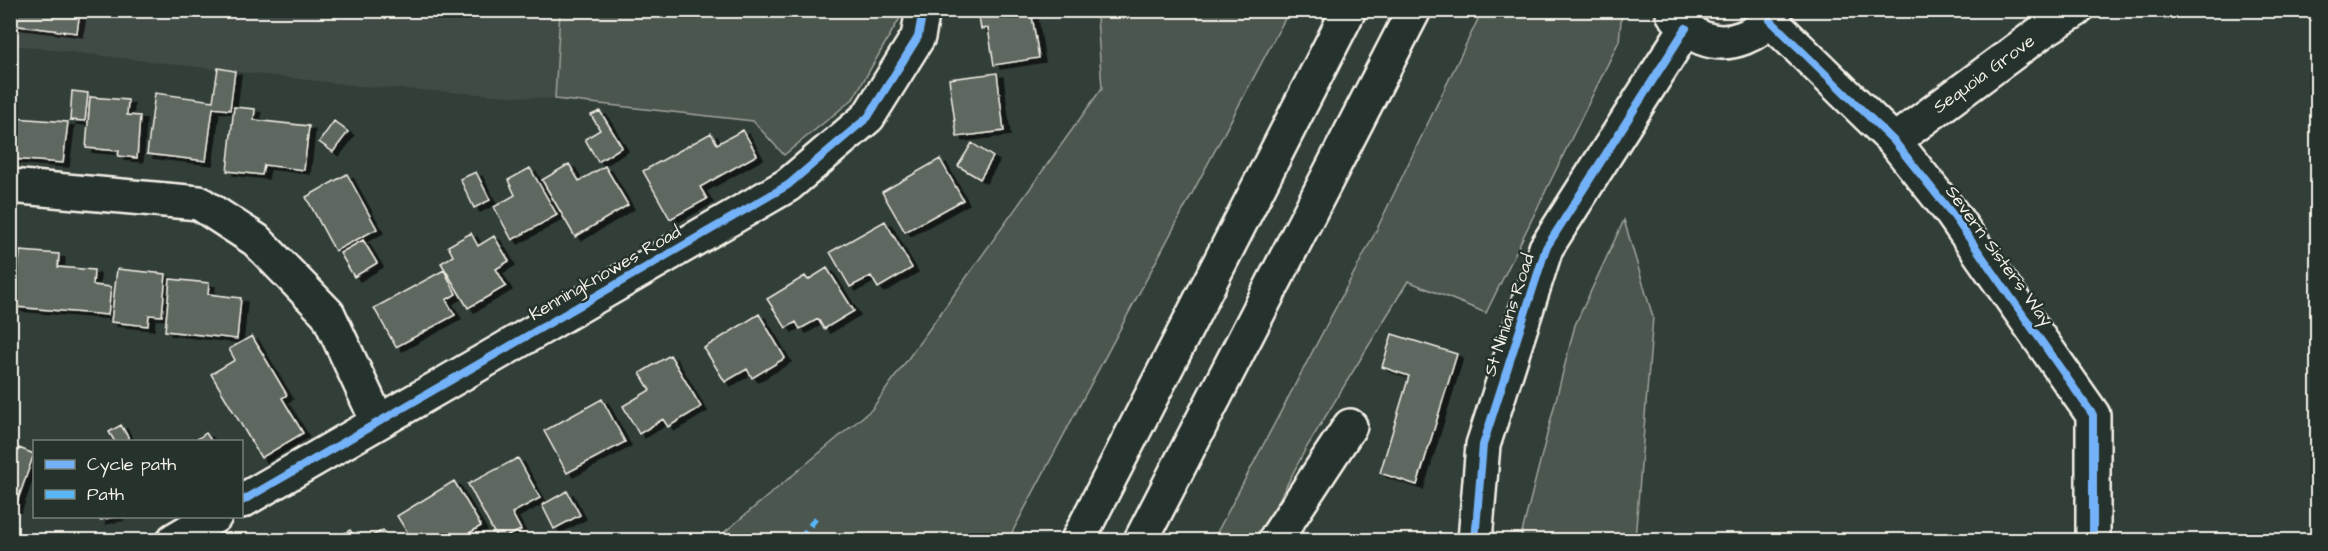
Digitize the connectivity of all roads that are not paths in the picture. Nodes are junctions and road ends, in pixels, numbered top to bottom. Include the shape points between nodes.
1 (923, 10) edge
2 (1349, 10) edge
3 (1414, 10) edge
4 (2076, 10) edge
5 (1773, 15) edge
6 (1679, 19) edge
7 (1894, 141) junction
8 (10, 186) edge
9 (378, 422) junction
10 (1350, 426) dead end
11 (243, 500) edge
12 (212, 518) edge
13 (174, 540) edge
14 (1078, 540) edge
15 (1141, 540) edge
16 (1275, 540) edge
17 (1475, 540) edge
18 (2093, 540) edge

1 - 9 main road, Kenningknowes Road via 918,37 867,117 788,185
2 - 14 main road
3 - 15 main road
4 - 7 main road, Sequoia Grove
5 - 6 main road via 1756,33 1720,42 1702,38
5 - 7 main road, Severn Sisters Way
6 - 17 main road, St Ninians Road via 1546,248 1483,445
7 - 18 main road, Severn Sisters Way via 1953,215 2093,415
8 - 9 main road via 199,203 256,240 328,314
9 - 11 main road, Kenningknowes Road
10 - 16 main road
12 - 13 main road

